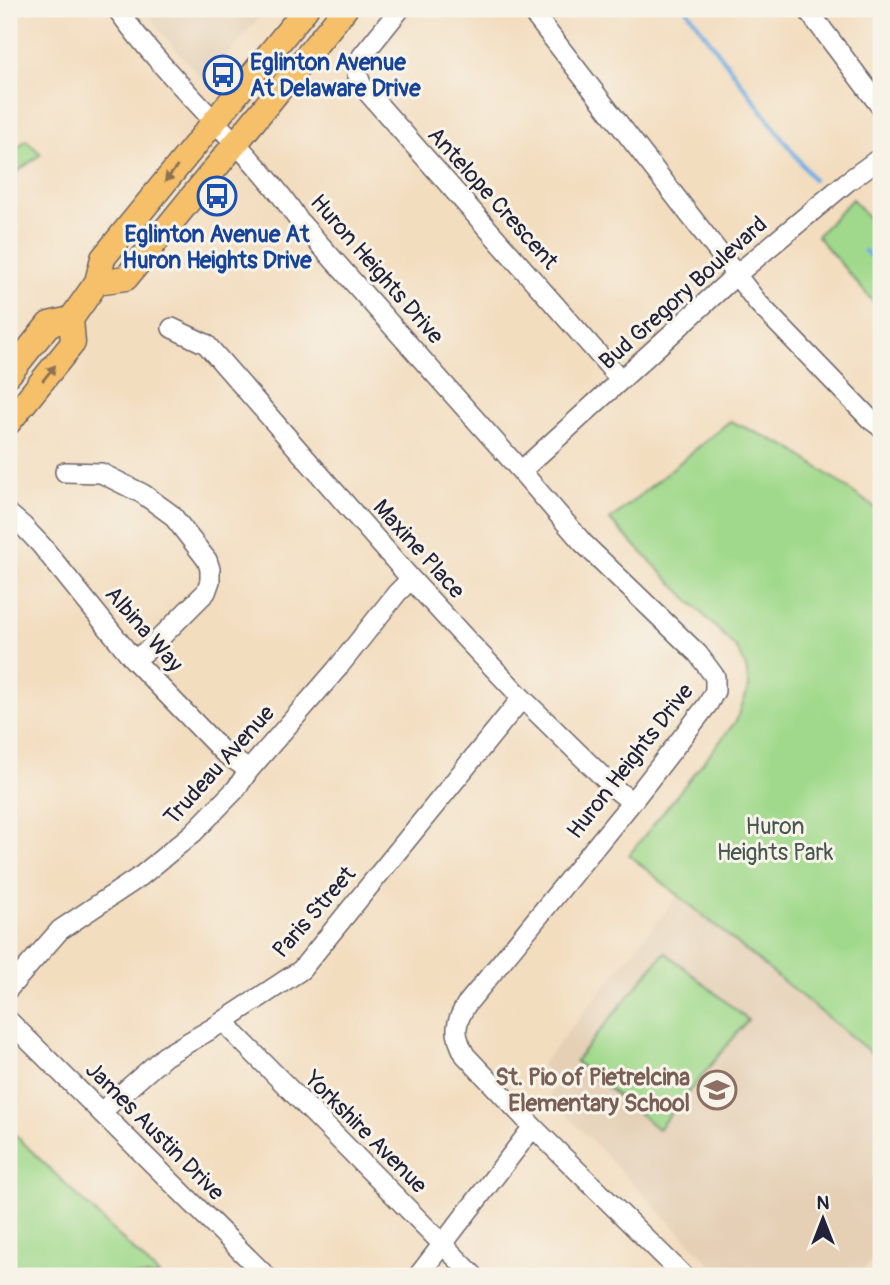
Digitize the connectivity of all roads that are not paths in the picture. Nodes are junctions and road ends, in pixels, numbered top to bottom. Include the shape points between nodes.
1 (117, 9) edge
2 (306, 9) edge
3 (345, 9) edge
4 (400, 9) edge
5 (530, 9) edge
6 (807, 9) edge
7 (881, 107) edge
8 (215, 121) junction
9 (236, 143) junction
10 (881, 158) edge
11 (736, 275) junction
12 (97, 282) junction
13 (71, 319) junction
14 (172, 328) dead end
15 (9, 374) edge
16 (621, 380) junction
17 (9, 422) edge
18 (881, 427) edge
19 (522, 471) junction
20 (65, 472) dead end
21 (9, 514) edge
22 (411, 579) junction
23 (134, 660) junction
24 (522, 698) junction
25 (249, 769) junction
26 (632, 803) junction
27 (9, 988) edge
28 (225, 1020) junction
29 (9, 1021) edge
30 (101, 1112) junction
31 (533, 1127) junction
32 (443, 1245) junction
33 (266, 1276) edge
34 (418, 1276) edge
35 (474, 1276) edge
36 (684, 1276) edge

1 - 8 street, Huron Heights Drive
2 - 8 main road
3 - 9 main road
4 - 16 street, Antelope Crescent via 362,56 357,74 362,86
5 - 11 street
6 - 7 street
8 - 9 street, Huron Heights Drive
8 -> 12 main road via 103,258
9 - 12 main road via 126,278
9 - 19 street, Huron Heights Drive via 299,221
10 - 11 street, Bud Gregory Boulevard
11 - 16 street, Bud Gregory Boulevard
11 - 18 street
12 - 13 main road
13 - 15 main road via 49,324
17 -> 13 main road via 74,343
14 - 22 street, Maxine Place via 206,344
16 - 19 street, Bud Gregory Boulevard
19 - 26 street, Huron Heights Drive via 583,543 698,654 715,677 708,705
20 - 23 street via 101,473 143,494 172,515 211,569 206,592
21 - 23 street, Albina Way via 41,545
22 - 24 street, Maxine Place
22 - 25 street, Trudeau Avenue
23 - 25 street, Albina Way via 224,753
24 - 26 street, Maxine Place
24 - 28 street, Paris Street via 301,970
25 - 27 street, Trudeau Avenue via 194,833 141,876 60,930
26 - 31 street, Huron Heights Drive via 458,1017 458,1042 465,1055
28 - 30 street, Paris Street via 165,1056
28 - 32 street, Yorkshire Avenue
29 - 30 street, James Austin Drive
30 - 33 street, James Austin Drive
31 - 32 street
31 - 36 street, Huron Heights Drive
32 - 34 street
32 - 35 street, Yorkshire Avenue

